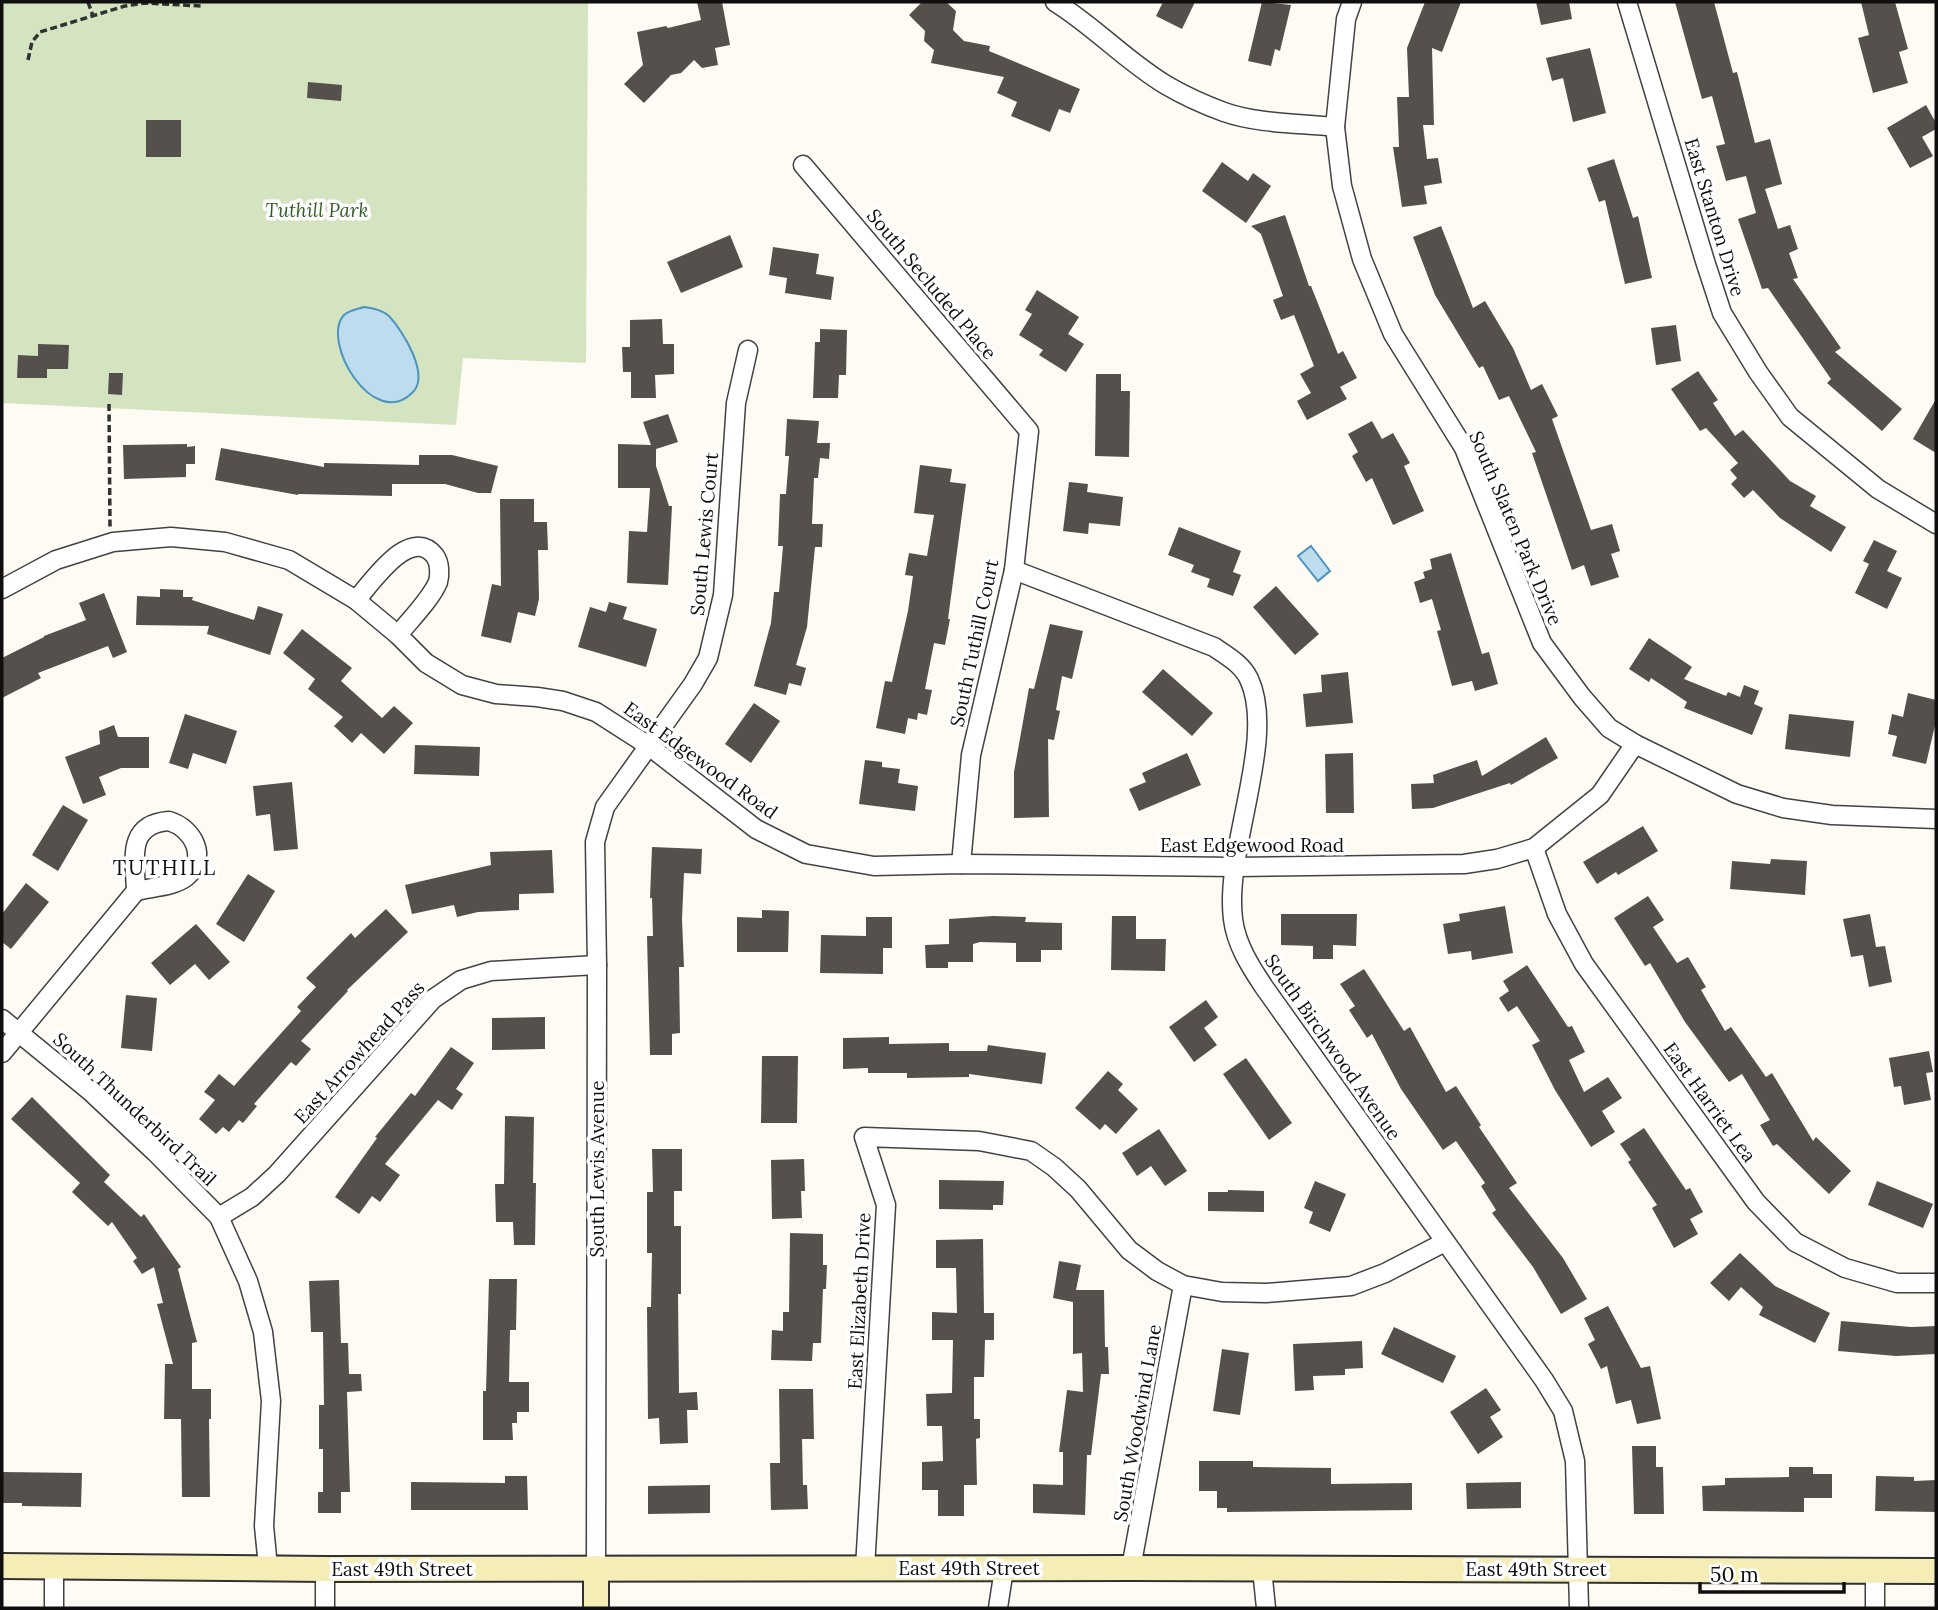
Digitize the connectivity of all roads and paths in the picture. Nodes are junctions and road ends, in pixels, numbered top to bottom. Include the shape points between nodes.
1 (88, 2) edge
2 (1055, 2) edge
3 (1352, 2) edge
4 (1627, 2) edge
5 (201, 6) dead end
6 (93, 16) junction
7 (28, 60) dead end
8 (1335, 127) junction
9 (803, 165) dead end
10 (748, 351) dead end
11 (109, 404) dead end
12 (1029, 431) joint
13 (1936, 524) edge
14 (110, 543) junction
15 (1014, 570) junction
16 (2, 589) edge
17 (356, 600) junction
18 (398, 635) junction
19 (1635, 744) junction
20 (649, 746) junction
21 (1936, 819) edge
22 (1534, 848) junction
23 (961, 864) junction
24 (1235, 866) junction
25 (136, 891) dead end
26 (597, 965) junction
27 (2, 1019) edge
28 (19, 1032) junction
29 (2, 1053) edge
30 (219, 1217) junction
31 (1445, 1242) junction
32 (1936, 1283) edge
33 (1184, 1285) junction
34 (2, 1566) edge
35 (54, 1566) junction
36 (268, 1567) junction
37 (596, 1568) junction
38 (865, 1568) junction
39 (1131, 1568) junction
40 (325, 1569) junction
41 (1004, 1569) junction
42 (1262, 1569) junction
43 (1578, 1569) junction
44 (1875, 1571) junction
45 (1936, 1571) edge
46 (54, 1608) edge
47 (325, 1608) edge
48 (596, 1608) edge
49 (998, 1608) edge
50 (1266, 1608) edge
51 (1579, 1608) edge
52 (1875, 1608) edge

1 - 6 path
2 - 8 street via 1166,85 1225,112
3 - 8 street, South Slaten Park Drive via 1346,19
4 - 13 street, East Stanton Drive via 1723,313 1790,417 1878,489
5 - 6 path via 145,3
6 - 7 path via 40,32
8 - 19 street, South Slaten Park Drive via 1342,186 1362,259 1393,334 1464,448 1542,643 1609,728
9 - 12 street, South Secluded Place
10 - 20 street, South Lewis Court via 736,403 717,626 708,658
11 - 14 path
12 - 15 street, South Tuthill Court
14 - 16 street, East Edgewood Road via 56,560
14 - 17 street, East Edgewood Road via 171,537 225,542 289,560
15 - 23 street, South Tuthill Court via 971,755
15 - 24 street, South Birchwood Avenue via 1214,647 1235,660 1249,679 1257,711 1256,745
17 - 18 street, East Edgewood Road
17 - 18 street via 404,550 416,547 435,556 439,569 436,586
18 - 20 street, East Edgewood Road via 426,663 462,685 496,694 563,701 596,712
19 - 21 street, South Slaten Park Drive via 1737,794 1783,808
19 - 22 street, East Edgewood Road via 1600,796
20 - 23 street, East Edgewood Road via 756,829 806,854 874,866
20 - 26 street, South Lewis Avenue via 605,807 597,827
22 - 24 street, East Edgewood Road via 1497,859 1438,866
22 - 32 street, East Harriet Lea via 1557,915 1584,964 1756,1202 1795,1242 1845,1268 1897,1283
23 - 24 street, East Edgewood Road
24 - 31 street, South Birchwood Avenue via 1233,919 1248,963
25 - 28 street
26 - 30 street, East Arrowhead Pass via 491,971 449,986 277,1174 252,1197
26 - 37 street, South Lewis Avenue
27 - 28 street, South Thunderbird Trail
28 - 29 street
28 - 30 street, South Thunderbird Trail via 109,1108
30 - 36 street, South Thunderbird Trail via 248,1281 263,1332 271,1401 264,1527
31 - 33 street, East Elizabeth Drive via 1351,1286 1266,1293
31 - 43 street, South Birchwood Avenue via 1563,1411 1575,1461
33 - 38 street, East Elizabeth Drive via 1129,1250 1078,1189 1031,1151 979,1141 864,1138 886,1205
33 - 39 street, South Woodwind Lane
34 - 35 street, East 49th Street
35 - 36 street, East 49th Street
35 - 46 street
36 - 40 street, East 49th Street
37 - 38 street, East 49th Street
37 - 40 street, East 49th Street
37 - 48 street, South Lewis Avenue
38 - 41 street, East 49th Street
39 - 41 street, East 49th Street
39 - 42 street, East 49th Street
40 - 47 street
41 - 49 street
42 - 43 street, East 49th Street
42 - 50 street
43 - 44 street, East 49th Street
43 - 51 street, South Birchwood Avenue
44 - 45 street, East 49th Street
44 - 52 street

